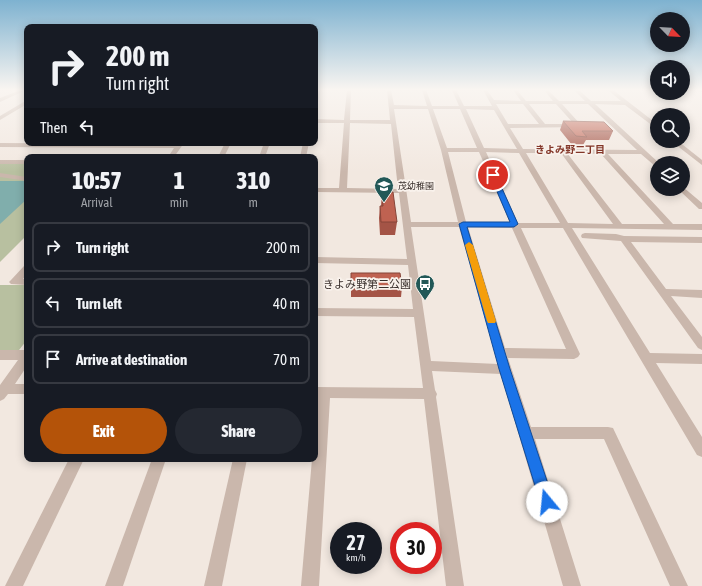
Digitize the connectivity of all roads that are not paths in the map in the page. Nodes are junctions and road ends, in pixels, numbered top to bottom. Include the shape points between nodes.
1 (347, 117) edge
2 (392, 117) edge
3 (433, 117) edge
4 (466, 117) edge
5 (502, 117) edge
6 (537, 117) edge
7 (571, 117) edge
8 (606, 117) edge
9 (318, 121) edge
10 (347, 121) junction
11 (393, 122) junction
12 (507, 126) junction
13 (543, 126) junction
14 (579, 126) junction
15 (586, 126) edge
16 (608, 126) edge
17 (615, 126) junction
18 (0, 145) edge
19 (24, 145) edge
20 (683, 148) edge
21 (444, 150) junction
22 (482, 150) junction
23 (521, 151) junction
24 (563, 152) junction
25 (603, 152) junction
26 (643, 152) junction
27 (688, 152) junction
28 (702, 152) edge
29 (650, 158) edge
30 (0, 162) edge
31 (24, 162) edge
32 (702, 163) edge
33 (0, 175) edge
34 (24, 179) edge
35 (318, 190) edge
36 (343, 190) junction
37 (402, 191) junction
38 (690, 196) edge
39 (702, 207) edge
40 (406, 224) junction
41 (463, 224) junction
42 (514, 224) junction
43 (566, 226) junction
44 (619, 226) junction
45 (672, 227) junction
46 (702, 227) edge
47 (585, 236) dead end
48 (624, 239) junction
49 (702, 240) edge
50 (318, 260) edge
51 (412, 262) junction
52 (24, 271) edge
53 (24, 282) edge
54 (663, 292) junction
55 (702, 294) edge
56 (318, 312) edge
57 (419, 312) junction
58 (702, 345) edge
59 (501, 353) junction
60 (0, 355) edge
61 (24, 356) edge
62 (647, 358) junction
63 (702, 359) edge
64 (24, 360) edge
65 (426, 366) junction
66 (505, 369) junction
67 (24, 389) edge
68 (2, 392) edge
69 (319, 392) edge
70 (430, 394) junction
71 (318, 414) edge
72 (526, 433) junction
73 (702, 450) edge
74 (76, 462) edge
75 (158, 462) edge
76 (239, 462) edge
77 (316, 462) edge
78 (14, 586) edge
79 (114, 586) edge
80 (213, 586) edge
81 (310, 586) edge
82 (455, 586) edge
83 (572, 586) edge
84 (679, 586) edge

1 - 10 street
2 - 11 street
3 - 21 street
4 - 22 street
5 - 12 street
6 - 13 street
7 - 14 street
8 - 17 street
9 - 10 street
10 - 11 street
10 - 36 street
11 - 37 street
12 - 13 street
12 - 23 street
13 - 14 street
14 - 15 street
16 - 17 street
17 - 26 street
18 - 19 street
20 - 27 street
21 - 22 street
21 - 41 street
22 - 23 street
22 - 42 street
23 - 24 street
23 - 43 street
24 - 25 street
24 - 44 street
25 - 26 street
25 - 45 street
26 - 29 street
27 - 28 street
27 - 32 street
30 - 31 street
33 - 34 street
35 - 36 street
36 - 37 street
37 - 40 street
38 - 39 street
40 - 41 street
40 - 51 street
41 - 42 street
41 - 59 street
42 - 43 street
42 - 59 street via 574,354
43 - 44 street
43 - 62 street
44 - 45 street
45 - 46 street
47 - 48 street
48 - 49 street
48 - 54 street
50 - 51 street
51 - 57 street
52 - 53 street via 14,282
54 - 55 street
54 - 58 street
56 - 57 street
57 - 65 street
59 - 66 street
60 - 61 street
62 - 63 street
62 - 73 street
64 - 68 street
65 - 66 street
65 - 70 street
66 - 72 street
67 - 68 street
69 - 70 street
69 - 71 street
70 - 82 street
72 - 83 street
72 - 84 street via 608,432
74 - 78 street
75 - 79 street
76 - 80 street
77 - 81 street

